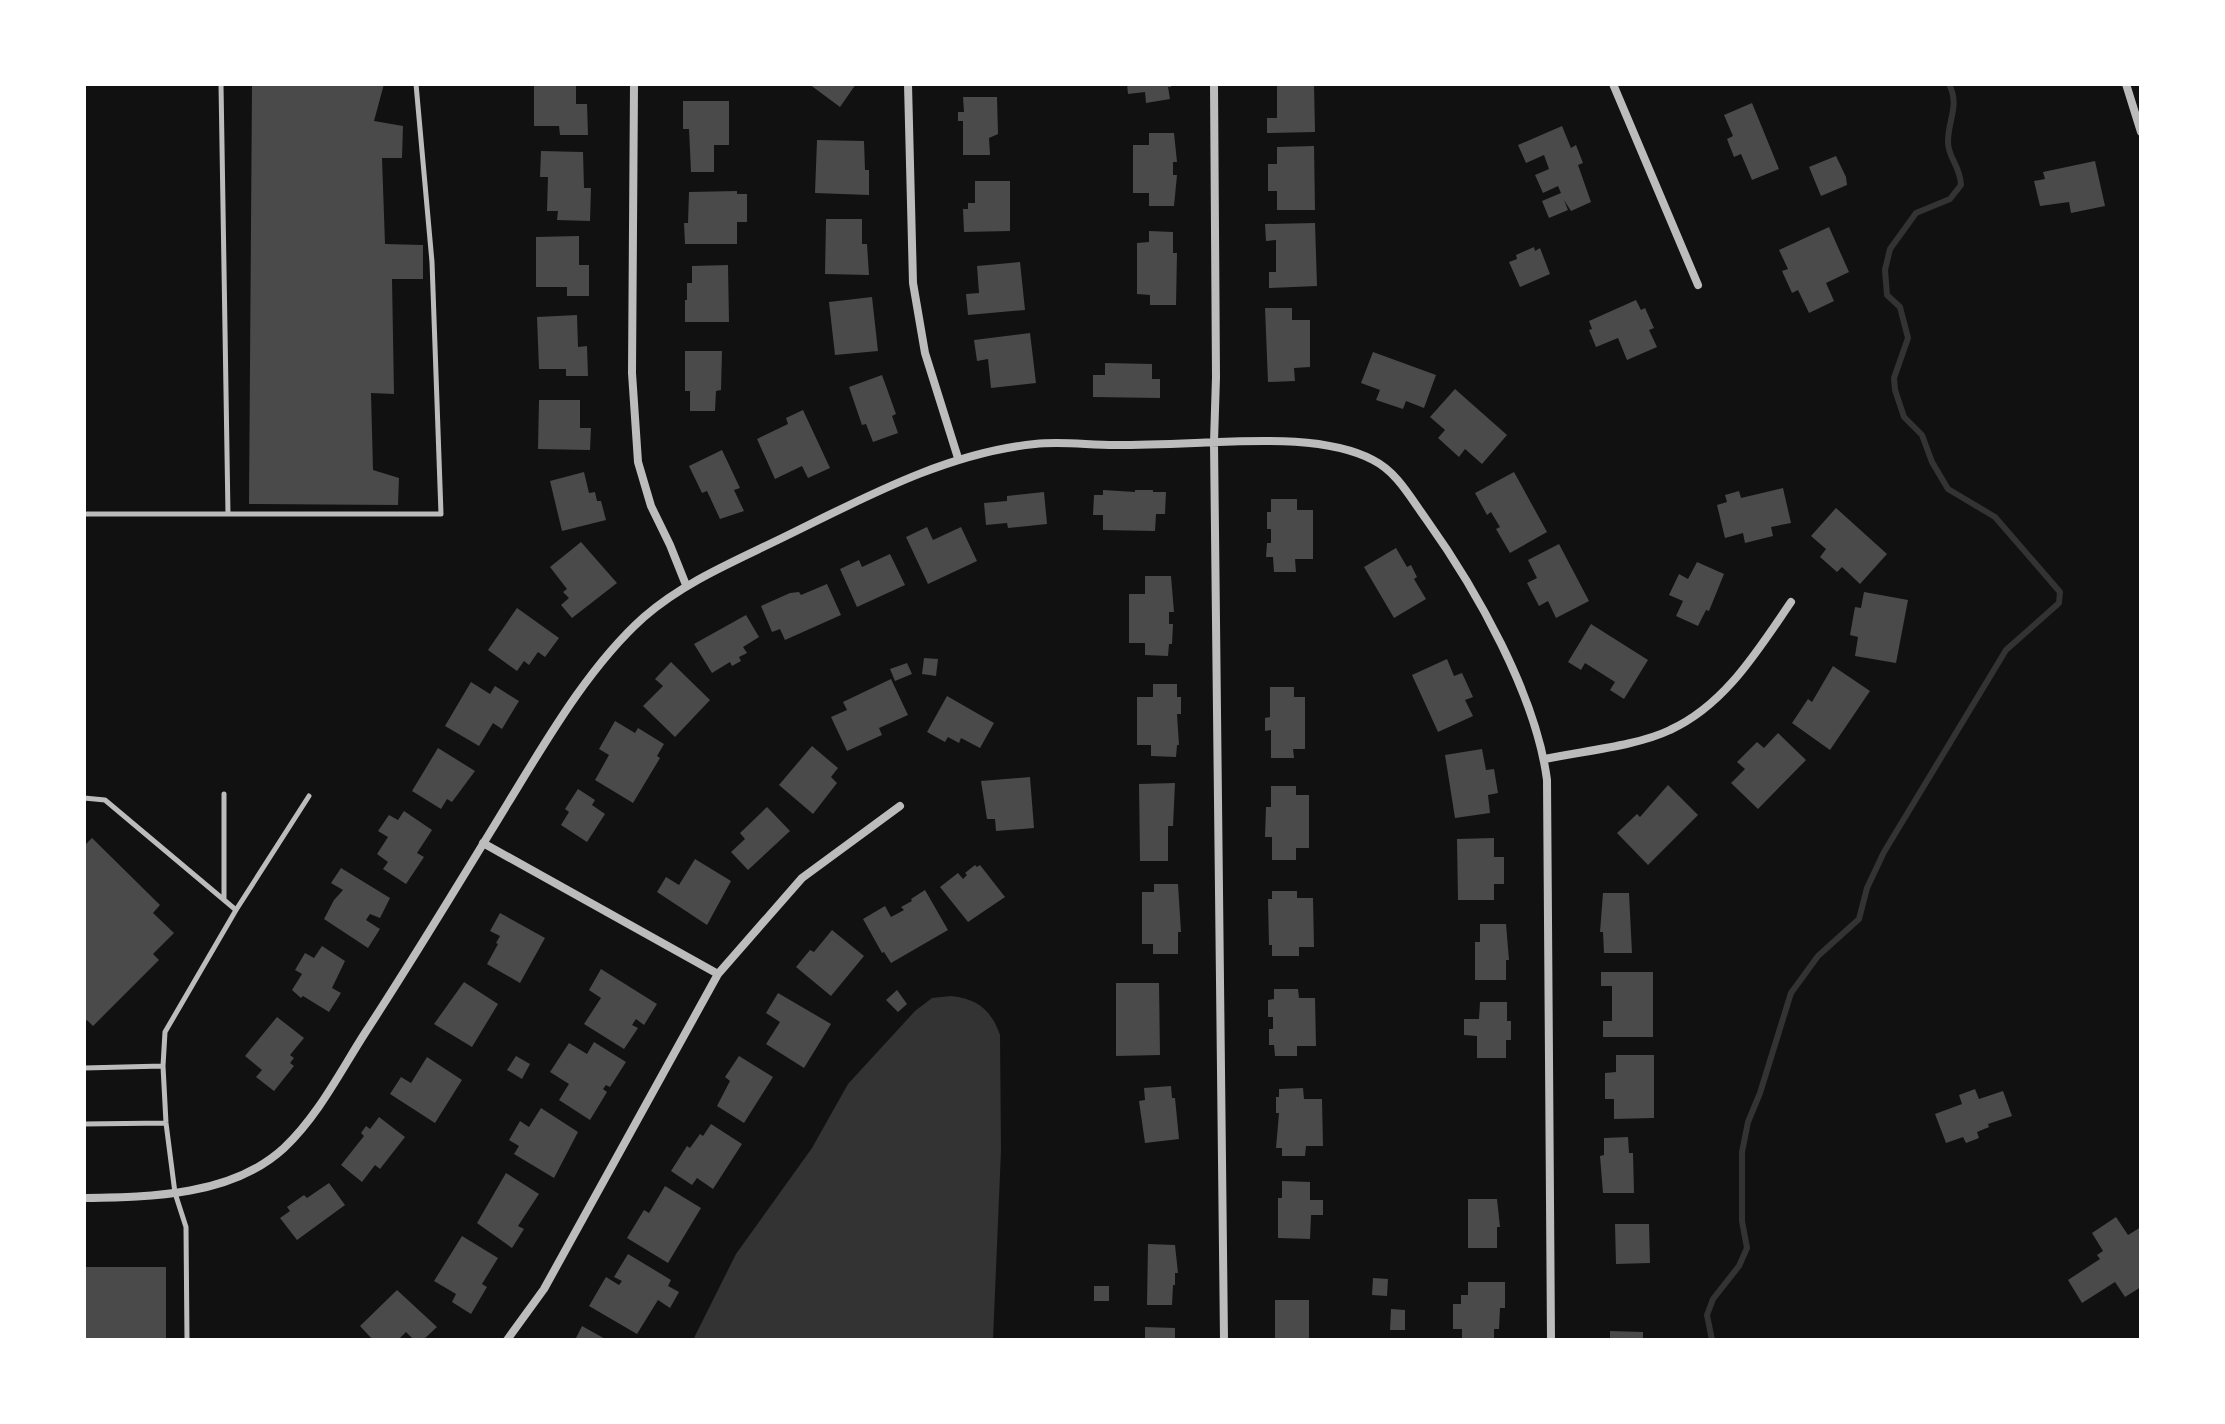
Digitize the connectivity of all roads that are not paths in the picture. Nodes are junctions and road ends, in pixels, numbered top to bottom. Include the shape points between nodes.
1 (221, 84) edge
2 (416, 84) edge
3 (634, 84) edge
4 (908, 84) edge
5 (1214, 84) edge
6 (1613, 84) edge
7 (2126, 84) edge
8 (2141, 132) edge
9 (1698, 285) dead end
10 (1214, 442) junction
11 (958, 458) junction
12 (84, 514) edge
13 (228, 514) junction
14 (686, 585) junction
15 (1791, 602) dead end
16 (1545, 759) junction
17 (224, 794) dead end
18 (309, 796) dead end
19 (84, 798) edge
20 (900, 806) dead end
21 (483, 843) junction
22 (224, 899) junction
23 (236, 910) junction
24 (718, 974) junction
25 (163, 1066) junction
26 (84, 1068) edge
27 (166, 1123) junction
28 (84, 1124) edge
29 (175, 1193) junction
30 (84, 1198) edge
31 (187, 1340) edge
32 (507, 1340) edge
33 (1224, 1340) edge
34 (1551, 1340) edge

1 - 13 lane
2 - 13 lane via 432,262 441,514
3 - 14 street via 632,373 638,462
4 - 11 street via 913,283 925,353
5 - 10 street
6 - 9 street
7 - 8 street
10 - 11 street via 1034,444
10 - 16 street via 1318,443 1366,456 1393,473 1495,630
10 - 33 street
11 - 14 street
12 - 13 lane
14 - 21 street via 643,618 604,660
15 - 16 street via 1754,657 1696,715 1648,738
16 - 34 street
17 - 22 lane
18 - 23 lane
19 - 22 lane via 105,800
20 - 24 street via 802,878
21 - 24 street
21 - 29 street via 314,1113 260,1165 234,1178
22 - 23 lane
23 - 25 lane via 165,1032
24 - 32 street via 544,1289
25 - 26 lane
25 - 27 lane
27 - 28 lane
27 - 29 lane
29 - 30 street
29 - 31 lane via 186,1227

